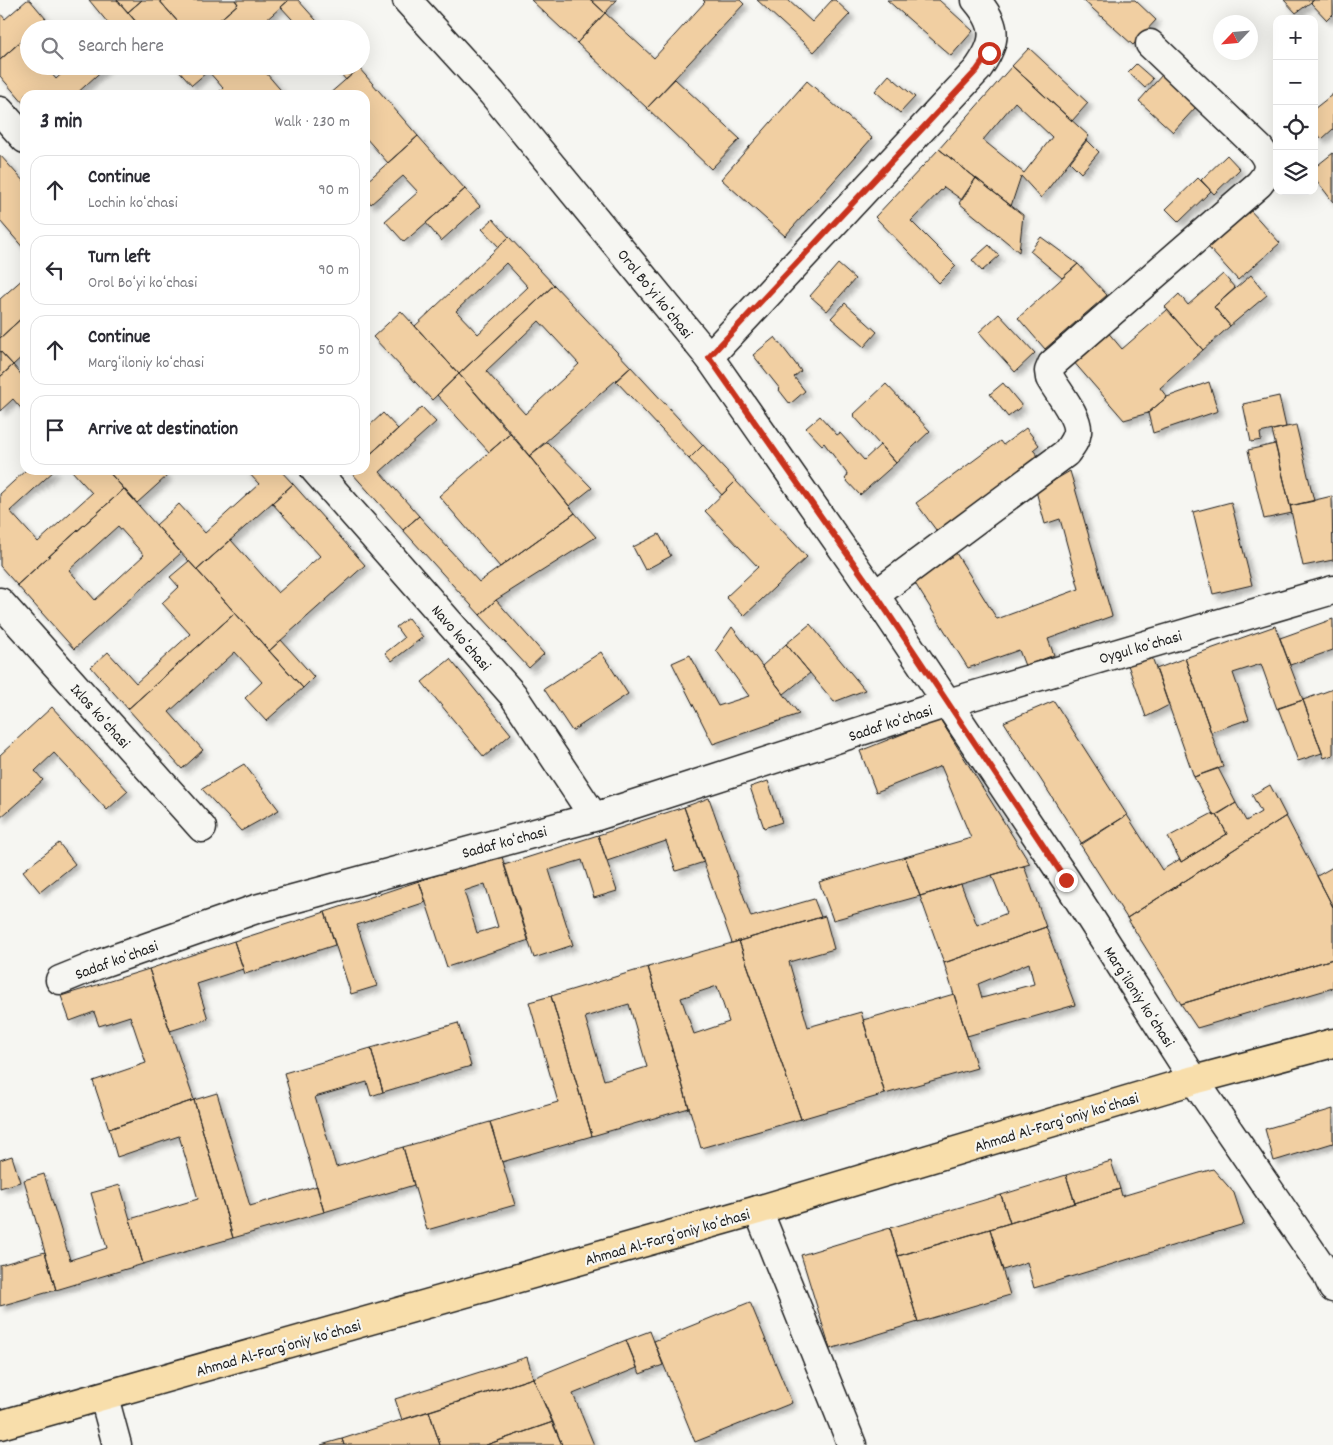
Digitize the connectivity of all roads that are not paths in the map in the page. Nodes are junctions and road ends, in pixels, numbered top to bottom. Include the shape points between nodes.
1 (407, 0) edge
2 (976, 0) edge
3 (1150, 44) dead end
4 (0, 111) edge
5 (20, 133) edge
6 (709, 357) junction
7 (319, 475) edge
8 (1333, 590) edge
9 (876, 595) junction
10 (0, 602) edge
11 (948, 703) junction
12 (594, 816) junction
13 (202, 828) dead end
14 (60, 980) dead end
15 (1333, 1043) edge
16 (1194, 1080) junction
17 (758, 1210) junction
18 (1333, 1288) edge
19 (104, 1397) junction
20 (0, 1425) edge
21 (117, 1445) edge
22 (852, 1445) edge

1 - 6 street, Orol Boʻyi koʻchasi via 492,93
2 - 6 street via 988,17 994,35 989,53 977,70
3 - 9 street via 1260,149 1269,163 1268,171 1259,184 1052,364 1050,378 1076,421 1075,439 1066,453
4 - 5 street
6 - 9 street, Orol Boʻyi koʻchasi
7 - 12 street, Navo koʻchasi via 513,695
8 - 11 street, Oygul koʻchasi
9 - 11 street, Orol Boʻyi koʻchasi
10 - 13 street, Ixlos koʻchasi
11 - 12 street, Sadaf koʻchasi
11 - 16 street, Margʻiloniy koʻchasi
12 - 14 street, Sadaf koʻchasi via 256,910 102,962
15 - 16 main road, Ahmad Al-Fargʻoniy koʻchasi
16 - 17 main road, Ahmad Al-Fargʻoniy koʻchasi
16 - 18 street, Margʻiloniy koʻchasi via 1326,1273
17 - 19 main road, Ahmad Al-Fargʻoniy koʻchasi
17 - 22 street
19 - 20 main road, Ahmad Al-Fargʻoniy koʻchasi
19 - 21 street

